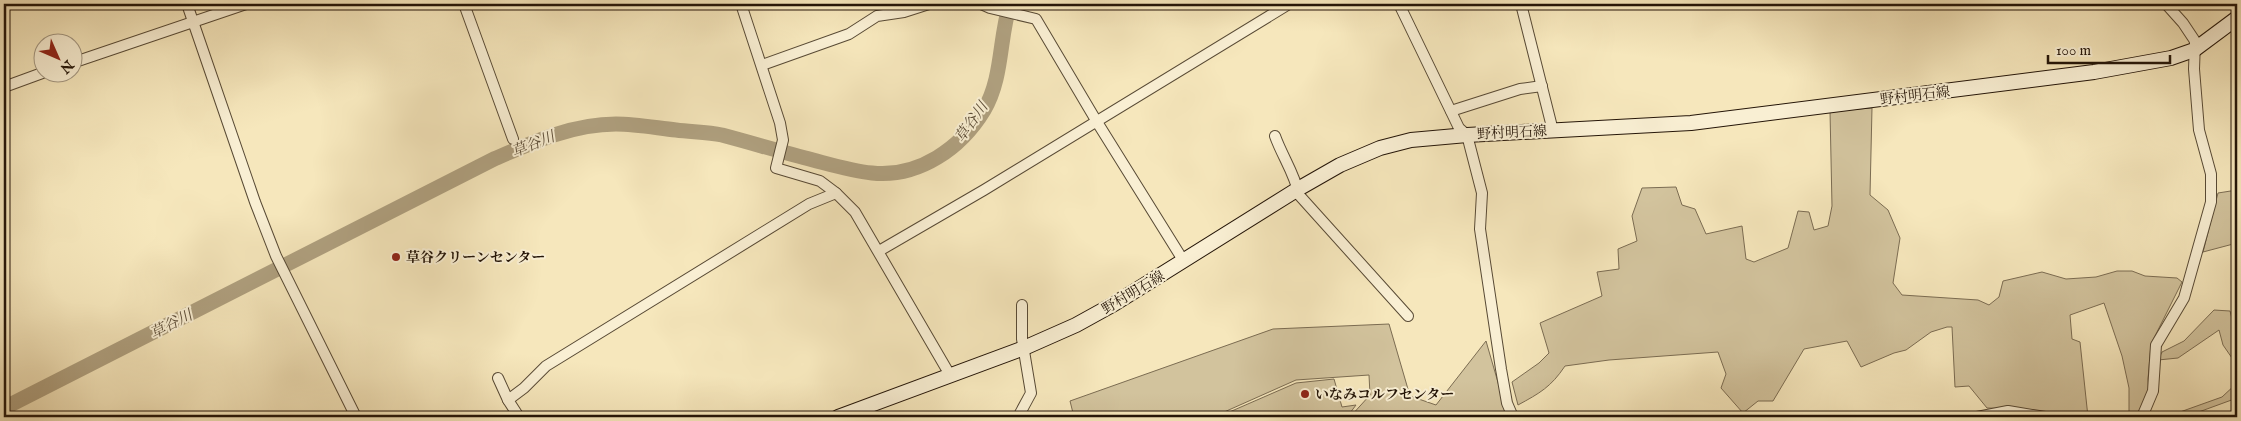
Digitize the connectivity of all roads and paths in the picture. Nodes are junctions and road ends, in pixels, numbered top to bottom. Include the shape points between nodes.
1 (187, 4) edge
2 (246, 4) edge
3 (464, 4) edge
4 (741, 4) edge
5 (929, 4) edge
6 (1289, 4) edge
7 (1399, 4) edge
8 (1521, 4) edge
9 (2166, 4) edge
10 (985, 6) edge
11 (2237, 18) edge
12 (193, 22) junction
13 (2194, 50) junction
14 (82, 60) edge
15 (762, 65) junction
16 (32, 77) edge
17 (1542, 86) junction
18 (4, 87) edge
19 (1451, 111) junction
20 (1096, 122) junction
21 (1553, 130) junction
22 (1466, 134) junction
23 (1275, 136) dead end
24 (513, 139) dead end
25 (1298, 189) junction
26 (836, 193) junction
27 (879, 251) junction
28 (1184, 260) junction
29 (1022, 305) dead end
30 (1408, 316) dead end
31 (1024, 348) junction
32 (950, 376) junction
33 (498, 378) dead end
34 (508, 400) junction
35 (356, 417) edge
36 (519, 417) edge
37 (838, 417) edge
38 (1018, 417) edge
39 (1513, 417) edge
40 (1978, 417) edge
41 (2046, 417) edge
42 (2142, 417) edge

1 - 12 street
2 - 12 street
3 - 24 street
4 - 15 street
5 - 15 street via 877,16 849,34
6 - 20 street
7 - 19 street
8 - 17 street
9 - 13 street via 2196,41
10 - 20 street via 1036,19
11 - 13 main road, 野村明石線
12 - 14 street
12 - 35 street via 276,256
13 - 21 main road, 野村明石線 via 2171,58 2094,72 1691,123
13 - 42 street via 2199,130 2211,174 2211,202 2184,298 2156,345 2153,391
15 - 26 street via 783,140 776,168 820,181
16 - 18 street
17 - 19 street via 1520,89
17 - 21 street
19 - 22 street via 1458,128
20 - 27 street
20 - 28 street
21 - 22 main road, 野村明石線
22 - 25 main road, 野村明石線 via 1411,140 1380,148 1340,165
22 - 39 street via 1482,193 1480,229 1505,394
23 - 25 street
25 - 28 main road, 野村明石線
25 - 30 street
26 - 27 street via 855,212
26 - 34 street via 809,204 546,366
27 - 32 street
28 - 31 main road, 野村明石線 via 1076,325
29 - 31 street
31 - 32 main road, 野村明石線
31 - 38 street via 1031,393
32 - 37 main road, 野村明石線
33 - 34 street
34 - 36 street
40 - 41 street via 2008,411

